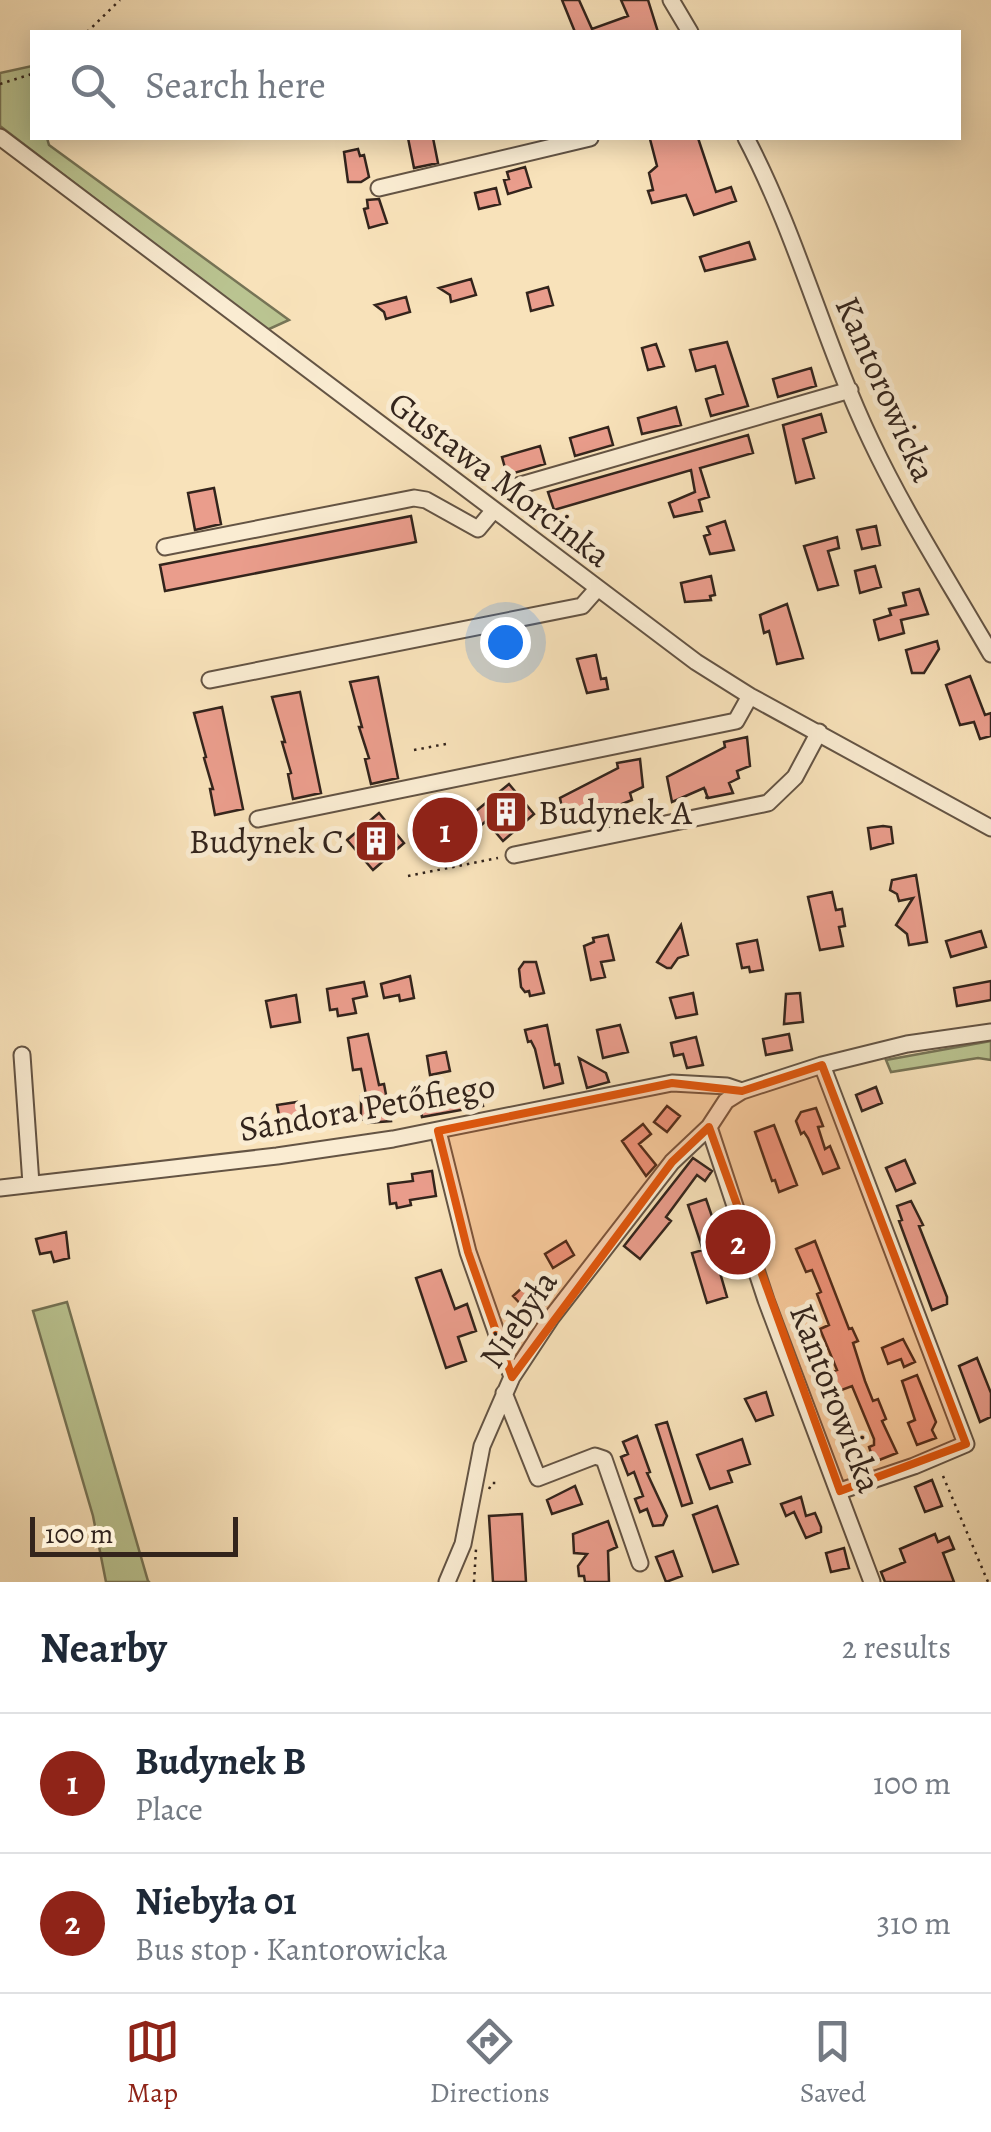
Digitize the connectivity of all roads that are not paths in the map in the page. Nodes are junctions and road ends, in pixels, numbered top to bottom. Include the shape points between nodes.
1 (671, 0) edge
2 (689, 30) edge
3 (0, 136) edge
4 (582, 140) edge
5 (747, 140) edge
6 (379, 188) dead end
7 (850, 390) junction
8 (514, 488) dead end
9 (493, 512) junction
10 (165, 547) dead end
11 (597, 589) junction
12 (991, 654) edge
13 (210, 680) dead end
14 (750, 696) junction
15 (818, 732) junction
16 (258, 819) dead end
17 (991, 828) edge
18 (514, 854) road end
19 (991, 1032) edge
20 (22, 1056) dead end
21 (822, 1065) junction
22 (742, 1091) junction
23 (709, 1127) junction
24 (438, 1131) junction
25 (31, 1184) junction
26 (0, 1188) edge
27 (512, 1376) junction
28 (504, 1393) junction
29 (840, 1491) junction
30 (640, 1563) dead end
31 (447, 1582) edge
32 (872, 1582) edge

1 - 2 street
3 - 9 street, Gustawa Morcinka
4 - 6 street
5 - 7 street, Kantorowicka
7 - 8 street
7 - 12 street, Kantorowicka via 919,534
9 - 10 street via 478,529 414,498
9 - 11 street, Gustawa Morcinka
11 - 13 street via 582,606
11 - 14 street, Gustawa Morcinka
14 - 15 street, Gustawa Morcinka
14 - 16 street via 736,722
15 - 17 street, Gustawa Morcinka
15 - 18 street via 795,776 768,802
19 - 21 street
20 - 25 street
21 - 22 street
21 - 29 street via 966,1444
22 - 23 street via 726,1101
22 - 24 street, Sándora Petőfiego via 672,1083
23 - 27 street, Niebyła via 672,1162
23 - 29 street, Kantorowicka
24 - 25 street, Sándora Petőfiego
24 - 27 street via 468,1252
25 - 26 street, Sándora Petőfiego
27 - 28 street, Niebyła
28 - 30 street via 538,1478 595,1456 604,1459
28 - 31 street, Niebyła via 482,1446 463,1544
29 - 32 street, Kantorowicka

